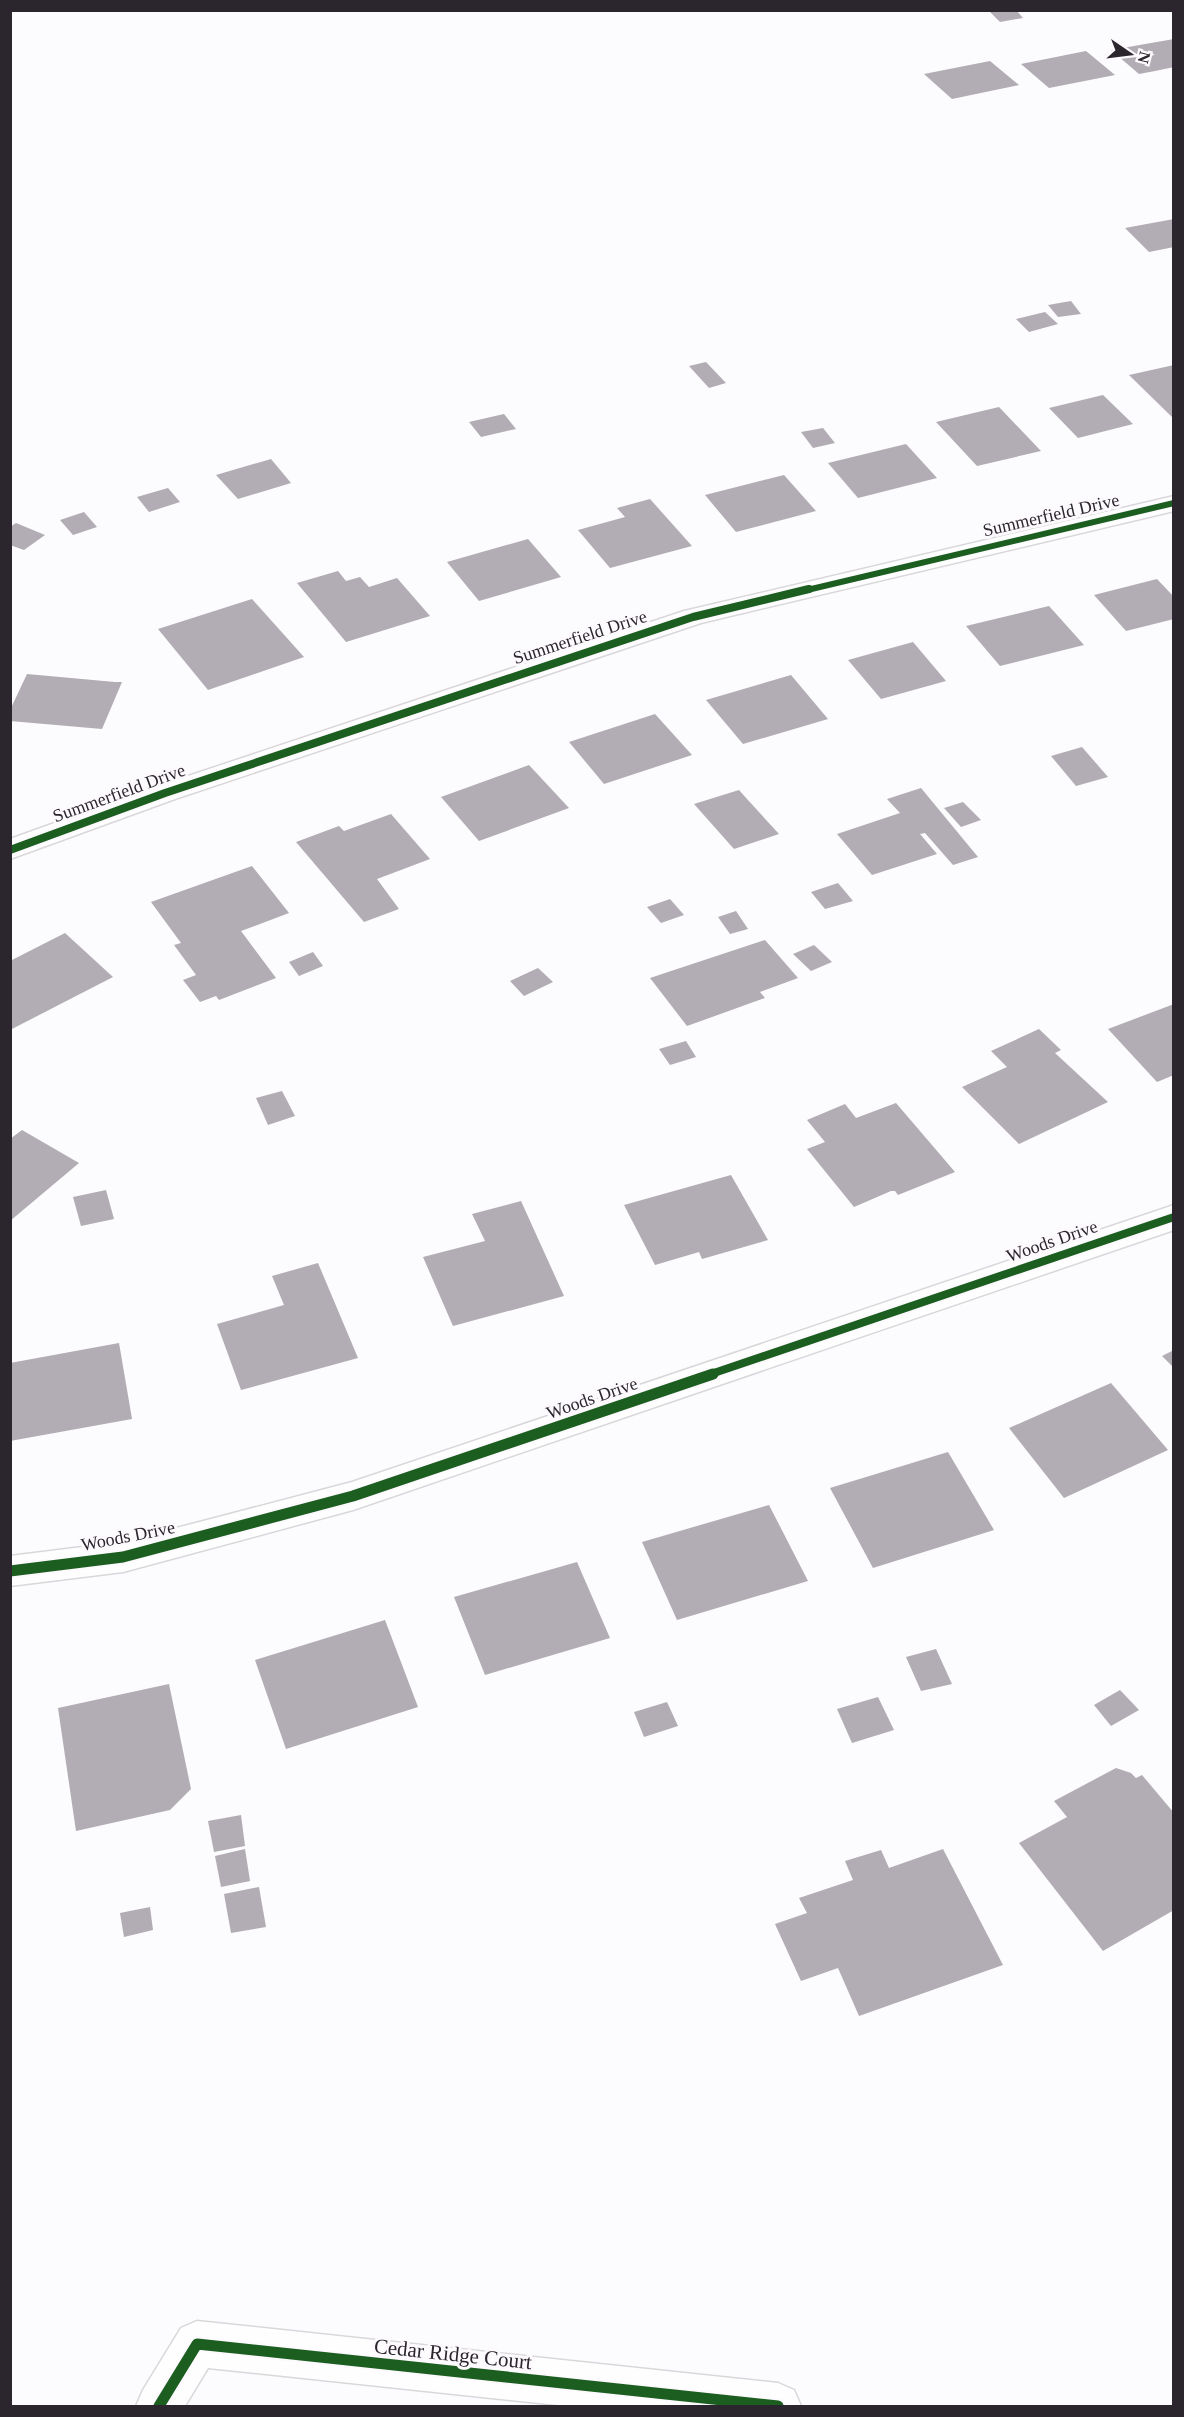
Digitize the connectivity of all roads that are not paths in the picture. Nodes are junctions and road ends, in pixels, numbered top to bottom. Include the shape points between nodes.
1 (1173, 502) edge
2 (10, 850) edge
3 (1173, 1217) edge
4 (10, 1571) edge
5 (159, 2406) edge
6 (778, 2406) edge

1 - 2 street, Summerfield Drive via 693,617 165,793
3 - 4 street, Woods Drive via 353,1496 123,1557
5 - 6 street, Cedar Ridge Court via 197,2344

